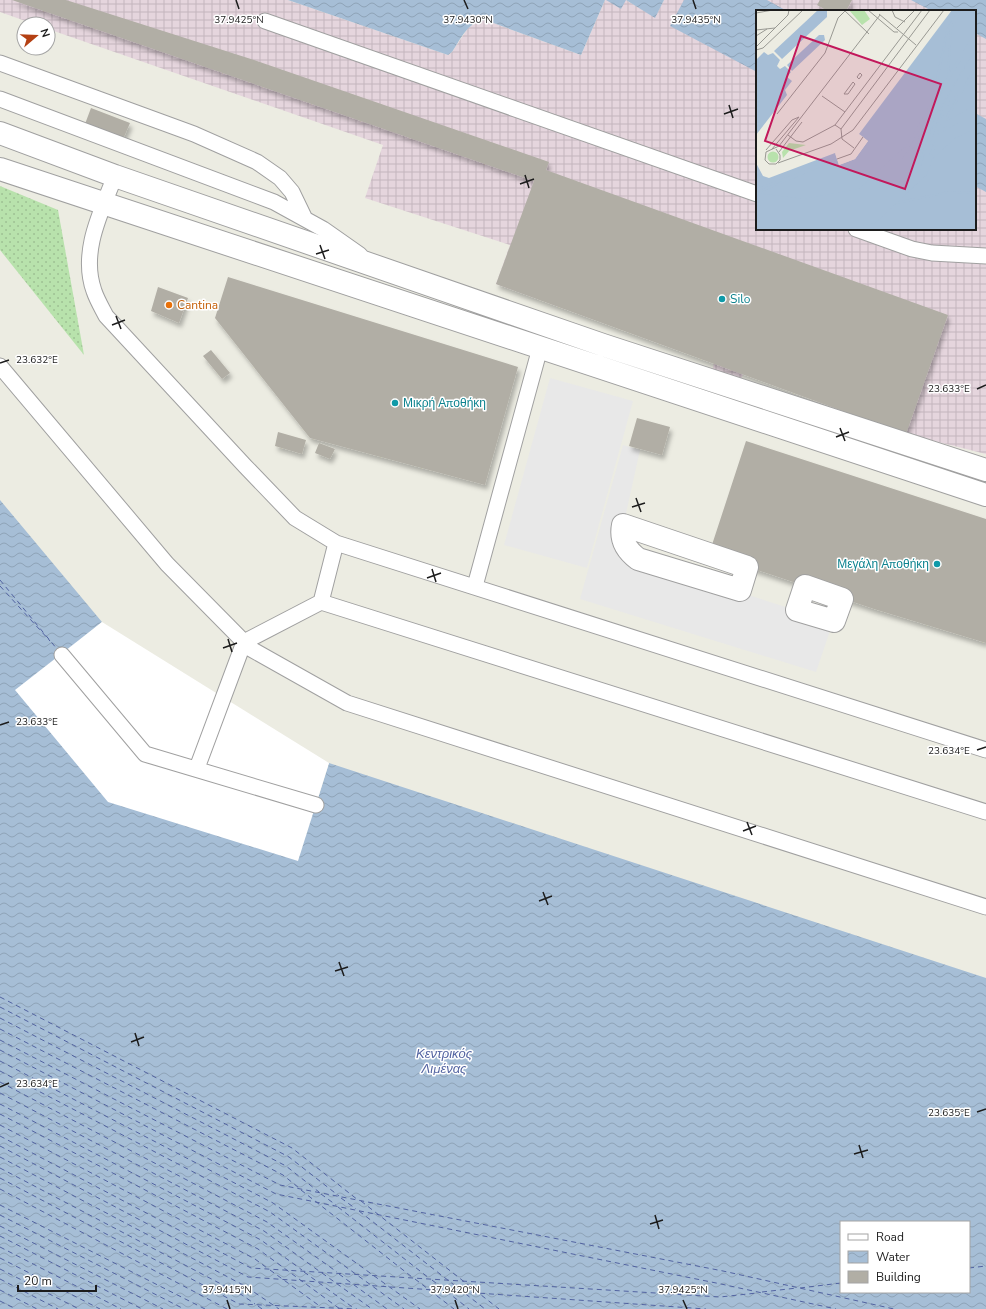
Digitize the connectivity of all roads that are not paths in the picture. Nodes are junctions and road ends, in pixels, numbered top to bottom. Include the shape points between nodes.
1 (266, 21) dead end
2 (0, 63) edge
3 (0, 99) edge
4 (0, 132) edge
5 (0, 168) edge
6 (115, 176) junction
7 (756, 194) edge
8 (104, 203) junction
9 (305, 219) junction
10 (859, 230) edge
11 (986, 256) edge
12 (376, 266) junction
13 (540, 348) junction
14 (0, 366) edge
15 (986, 470) edge
16 (986, 496) edge
17 (336, 543) junction
18 (747, 567) joint
19 (475, 586) junction
20 (321, 602) junction
21 (244, 642) junction
22 (62, 655) dead end
23 (986, 750) edge
24 (197, 768) junction
25 (316, 805) dead end
26 (986, 812) edge
27 (986, 907) edge

1 - 7 lane
2 - 9 lane via 194,134 257,162 280,178 292,192
3 - 9 lane via 274,202
4 - 6 street
5 - 8 street
6 - 8 lane
6 - 12 street
8 - 13 street
8 - 17 lane via 94,229 90,261 94,290 106,316 295,518
9 - 12 lane
10 - 11 lane via 912,249 932,253
12 - 15 street via 603,345
13 - 16 street
13 - 19 lane
14 - 21 lane via 167,564
17 - 19 lane
17 - 20 lane
18 - 18 street via 740,590 638,559 630,553 624,542 621,535 623,525
19 - 23 lane
20 - 21 lane
20 - 26 lane
21 - 24 lane
21 - 27 lane via 348,703
22 - 24 lane via 145,754
24 - 25 lane

